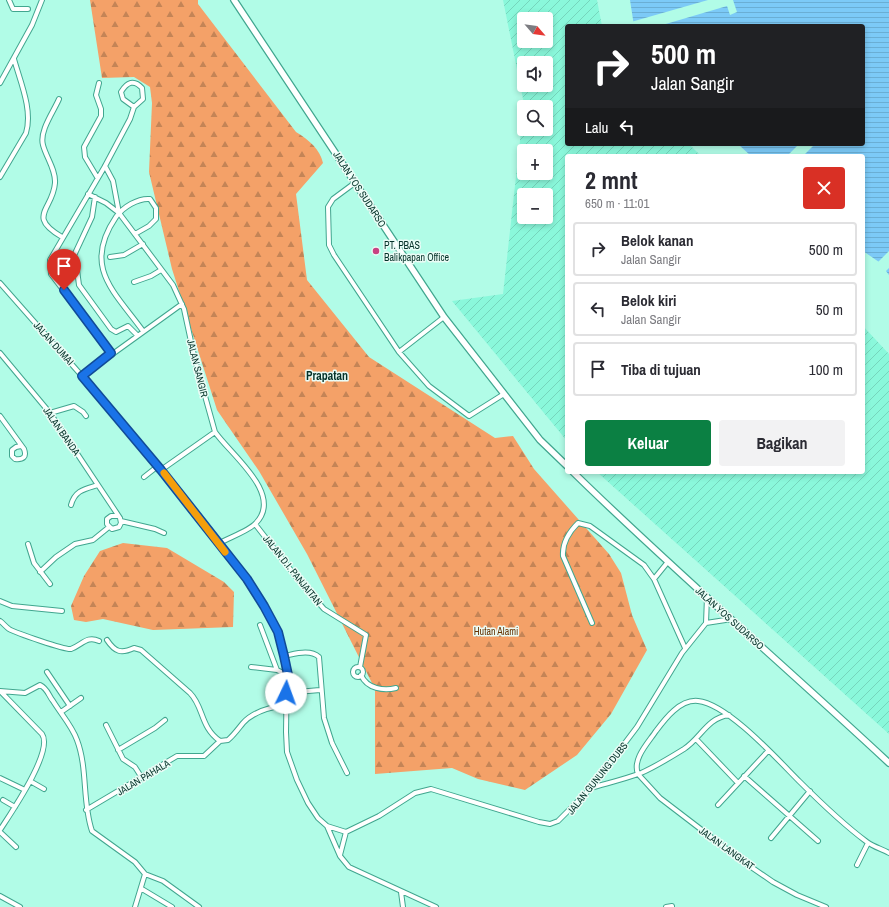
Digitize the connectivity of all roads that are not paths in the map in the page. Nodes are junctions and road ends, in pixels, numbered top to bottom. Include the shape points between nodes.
1 (9, 0) edge
2 (42, 0) edge
3 (234, 0) edge
4 (28, 9) dead end
5 (14, 58) junction
6 (0, 83) edge
7 (100, 83) dead end
8 (59, 99) dead end
9 (134, 106) junction
10 (105, 166) junction
11 (0, 177) edge
12 (97, 177) junction
13 (356, 182) junction
14 (88, 194) junction
15 (95, 197) junction
16 (119, 213) junction
17 (135, 234) junction
18 (62, 237) junction
19 (143, 244) junction
20 (110, 257) dead end
21 (161, 270) junction
22 (134, 282) dead end
23 (0, 283) edge
24 (182, 304) junction
25 (444, 317) junction
26 (143, 331) junction
27 (137, 335) junction
28 (0, 352) edge
29 (398, 352) junction
30 (111, 353) junction
31 (82, 376) junction
32 (504, 394) junction
33 (50, 413) junction
34 (0, 416) edge
35 (86, 416) dead end
36 (215, 432) junction
37 (21, 446) dead end
38 (565, 464) edge
39 (158, 466) junction
40 (161, 470) junction
41 (575, 474) edge
42 (144, 477) dead end
43 (98, 485) junction
44 (71, 505) dead end
45 (118, 516) junction
46 (121, 521) junction
47 (255, 524) junction
48 (109, 527) junction
49 (164, 533) dead end
50 (28, 544) dead end
51 (218, 544) junction
52 (667, 563) junction
53 (40, 572) junction
54 (654, 579) junction
55 (50, 584) dead end
56 (706, 596) junction
57 (0, 601) edge
58 (62, 611) dead end
59 (732, 619) junction
60 (0, 621) edge
61 (592, 623) dead end
62 (706, 623) junction
63 (260, 625) dead end
64 (99, 640) dead end
65 (107, 640) dead end
66 (685, 648) junction
67 (284, 656) junction
68 (251, 667) dead end
69 (360, 667) junction
70 (277, 670) junction
71 (46, 672) dead end
72 (288, 675) junction
73 (361, 675) junction
74 (396, 688) dead end
75 (320, 690) junction
76 (1, 691) edge
77 (286, 693) junction
78 (81, 698) dead end
79 (286, 705) junction
80 (70, 706) junction
81 (61, 712) junction
82 (729, 715) junction
83 (165, 720) dead end
84 (106, 725) dead end
85 (696, 739) junction
86 (220, 741) junction
87 (118, 750) junction
88 (768, 751) junction
89 (889, 762) edge
90 (347, 773) dead end
91 (638, 774) junction
92 (744, 776) junction
93 (0, 778) edge
94 (142, 778) junction
95 (30, 781) junction
96 (738, 783) junction
97 (591, 788) junction
98 (44, 789) dead end
99 (25, 790) junction
100 (810, 791) junction
101 (3, 800) dead end
102 (718, 805) dead end
103 (15, 807) junction
104 (86, 810) junction
105 (788, 815) junction
106 (327, 826) junction
107 (0, 831) edge
108 (346, 832) junction
109 (772, 838) dead end
110 (818, 841) dead end
111 (868, 843) junction
112 (16, 847) dead end
113 (889, 853) edge
114 (340, 856) junction
115 (857, 865) dead end
116 (147, 874) junction
117 (142, 889) junction
118 (401, 892) junction
119 (0, 896) edge
120 (672, 906) dead end
121 (20, 907) edge
122 (136, 907) edge
123 (172, 907) edge
124 (199, 907) edge
125 (403, 907) edge
126 (436, 907) edge
127 (666, 907) edge
128 (825, 907) edge

1 - 4 street via 13,9
2 - 5 street
3 - 13 main road, JALAN YOS SUDARSO
5 - 6 street
5 - 11 street via 28,115 28,126 26,134
7 - 12 street via 96,95 101,116 84,147 85,156
8 - 18 street via 42,140 55,184 44,217 47,226
9 - 9 street via 143,99 144,93 138,84 131,82 125,84 121,92 123,98
9 - 10 street via 130,119
10 - 12 street
10 - 16 street, JALAN SANGIR via 113,181
12 - 14 street
13 - 25 main road, JALAN YOS SUDARSO
13 - 29 street via 333,199 328,207 329,245
14 - 15 street, JALAN SANGIR
14 - 18 street
15 - 16 street, JALAN SANGIR
15 - 27 street via 92,217 71,262 77,270 79,285 111,329 116,332 128,326
16 - 17 street, JALAN SANGIR
16 - 17 street via 136,201 148,198 151,200 156,208 156,219
16 - 26 street via 109,228 102,247 101,267 107,282
17 - 19 street, JALAN SANGIR
18 - 30 street via 50,260 52,274
19 - 20 street via 124,255
19 - 21 street, JALAN SANGIR
21 - 22 street
21 - 24 street, JALAN SANGIR via 173,285
23 - 31 street, JALAN DUMAI
24 - 26 street
24 - 36 street, JALAN SANGIR
25 - 29 street
25 - 32 main road, JALAN YOS SUDARSO
26 - 27 street
27 - 30 street
28 - 33 street, JALAN BANDA
29 - 32 street via 429,386 469,416
30 - 31 street
31 - 39 street, JALAN DUMAI
32 - 38 main road, JALAN YOS SUDARSO via 540,440
33 - 35 street via 74,406
33 - 43 street, JALAN BANDA
34 - 37 street
36 - 40 street
36 - 47 street, JALAN SANGIR via 258,484 263,503 262,512
39 - 40 street, JALAN DUMAI
39 - 42 street
40 - 51 street, JALAN DUMAI
41 - 52 main road, JALAN YOS SUDARSO
43 - 44 street via 80,490 73,497
43 - 45 street, JALAN BANDA
45 - 46 street
45 - 48 street via 109,517
46 - 48 street via 118,528
46 - 49 street
47 - 51 street
47 - 69 street, JALAN D.I. PANJAITAN via 324,609 366,635
48 - 53 street via 93,540 75,544
50 - 53 street via 31,557
51 - 67 street, JALAN DUMAI via 247,579 272,618
52 - 54 street
52 - 56 main road, JALAN YOS SUDARSO
53 - 55 street
54 - 61 street via 637,559 590,526 578,523 565,540 563,556
54 - 66 street
56 - 59 main road, JALAN YOS SUDARSO
56 - 62 street
57 - 58 street via 12,606
59 - 62 street
59 - 89 main road, JALAN YOS SUDARSO
60 - 64 street via 9,629 59,647 70,649 88,639
62 - 66 street, JALAN GUNUNG DUBS
63 - 70 street
65 - 86 street via 118,652 134,648 141,650 190,693 208,729
66 - 97 street, JALAN GUNUNG DUBS via 637,727
67 - 72 street, JALAN DUMAI
67 - 75 street via 315,653 319,657
68 - 70 street
69 - 73 street via 363,672
69 - 73 street via 354,668 353,673 358,677
70 - 72 street
71 - 80 street
72 - 77 street, JALAN DUMAI
73 - 74 street via 366,682 380,690
75 - 77 street
75 - 90 street via 328,732
76 - 81 street via 25,692 40,685
76 - 95 street via 45,738 39,764
77 - 79 street, JALAN DUMAI
78 - 80 street
79 - 86 street, JALAN PAHALA via 273,706 255,714 228,740
79 - 106 street, JALAN DUMAI via 287,752 308,803
80 - 81 street
81 - 104 street via 79,747
82 - 85 street via 719,716
82 - 88 street
82 - 91 street via 697,701 676,709 666,718 637,759
83 - 87 street
84 - 87 street
85 - 91 street via 685,748
85 - 96 street
86 - 94 street, JALAN PAHALA via 204,756 180,755
87 - 94 street via 124,761 135,767
88 - 92 street
88 - 100 street
91 - 97 street
91 - 128 street, JALAN LANGKAT via 660,798 741,860 791,892
92 - 96 street
92 - 105 street
93 - 99 street
94 - 104 street, JALAN PAHALA
95 - 98 street
95 - 99 street
96 - 102 street
97 - 108 street, JALAN GUNUNG DUBS via 565,817 550,824 431,789 415,793 379,816
99 - 103 street
100 - 105 street
100 - 111 street
101 - 103 street
103 - 107 street
104 - 116 street via 93,834
105 - 109 street
105 - 110 street
106 - 108 street
106 - 114 street
107 - 112 street
108 - 114 street
111 - 113 street
111 - 115 street
114 - 118 street via 349,867
116 - 117 street
116 - 124 street via 163,881
117 - 122 street
117 - 123 street
118 - 125 street
118 - 126 street
119 - 121 street
120 - 127 street

